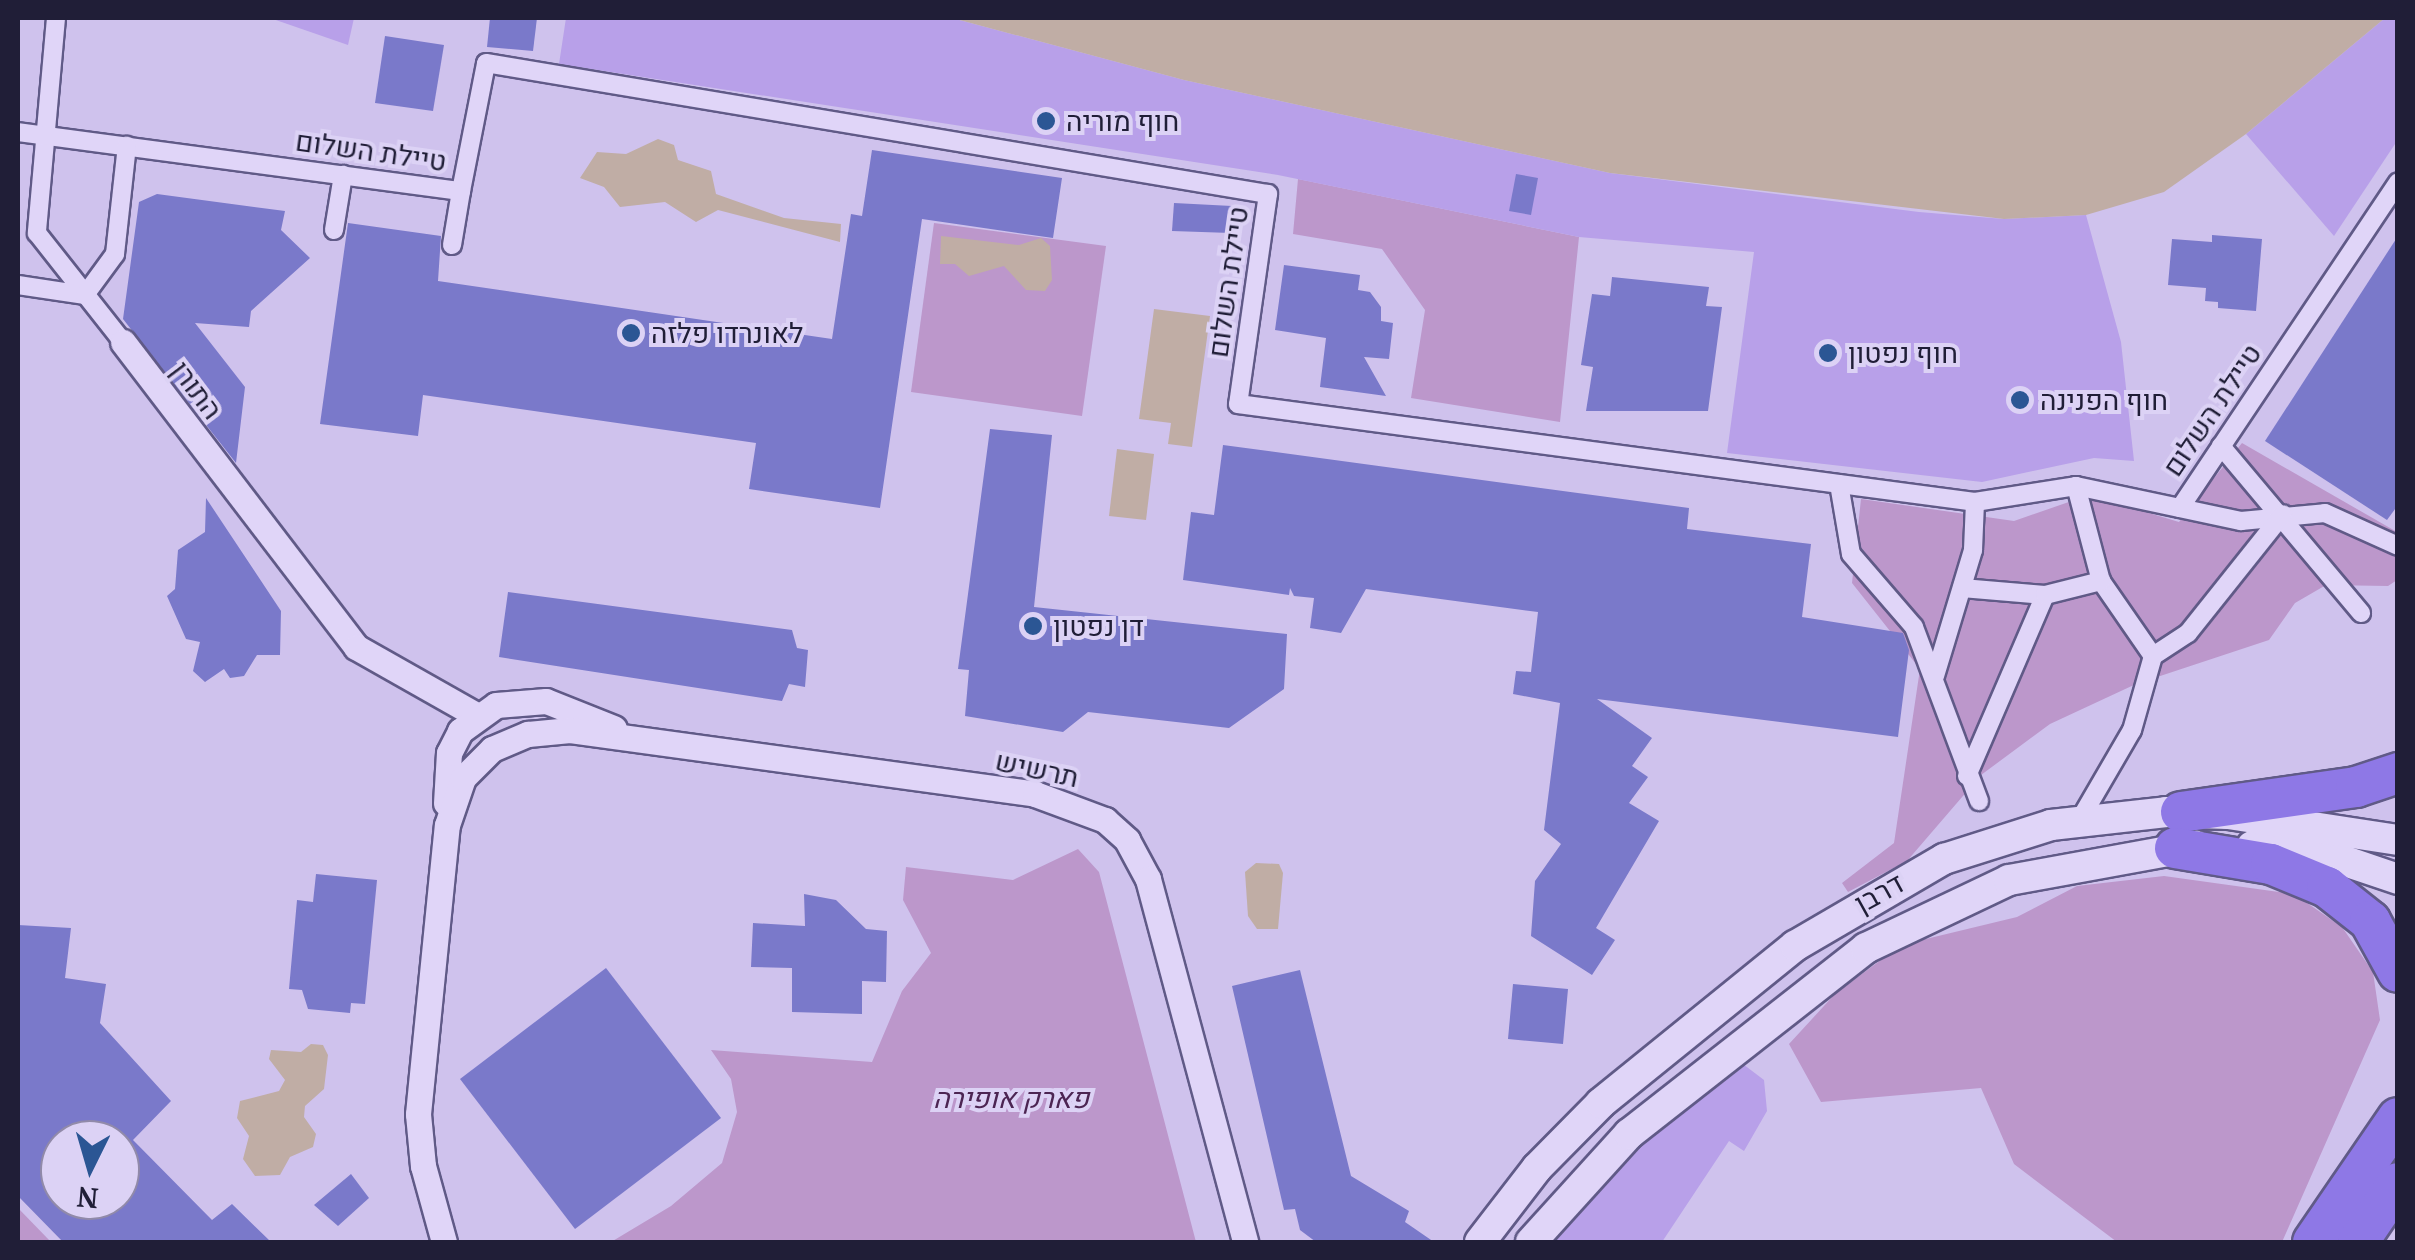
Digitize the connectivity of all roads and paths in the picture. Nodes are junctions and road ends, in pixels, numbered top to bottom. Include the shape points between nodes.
1 (56, 18) edge
2 (18, 132) edge
3 (44, 135) junction
4 (127, 146) junction
5 (343, 175) junction
6 (2398, 182) edge
7 (460, 191) junction
8 (334, 230) dead end
9 (452, 245) dead end
10 (18, 285) edge
11 (85, 294) junction
12 (123, 342) joint
13 (2221, 446) junction
14 (1839, 484) junction
15 (2076, 486) junction
16 (1975, 502) junction
17 (2180, 508) junction
18 (2283, 514) junction
19 (2398, 546) edge
20 (2101, 581) junction
21 (1962, 588) junction
22 (2045, 595) junction
23 (2361, 613) dead end
24 (2153, 656) junction
25 (1935, 676) junction
26 (476, 715) junction
27 (627, 736) junction
28 (2398, 773) edge
29 (1967, 776) junction
30 (1979, 802) dead end
31 (2079, 821) junction
32 (447, 825) junction
33 (2178, 830) junction
34 (2398, 840) edge
35 (2398, 879) edge
36 (2398, 972) edge
37 (2398, 1086) edge
38 (2398, 1118) edge
39 (2346, 1187) junction
40 (2394, 1190) edge
41 (444, 1242) edge
42 (1245, 1242) edge
43 (1480, 1242) edge
44 (1531, 1242) edge
45 (2312, 1242) edge
46 (2358, 1242) edge

1 - 3 street, התורן
2 - 3 street, טיילת השלום
3 - 4 street, טיילת השלום
3 - 11 street, התורן via 36,233
4 - 5 street, טיילת השלום
4 - 11 street via 114,254
5 - 7 street, טיילת השלום
5 - 8 street
6 - 13 street, טיילת השלום
7 - 9 street
7 - 14 street, טיילת השלום via 486,64 1268,194 1238,404
10 - 11 street
11 - 12 street, התורן
12 - 26 street, התורן via 356,648
13 - 17 street, טיילת השלום
13 - 18 street
14 - 16 street, טיילת השלום
14 - 25 street via 1851,554 1914,627
15 - 16 street, טיילת השלום
15 - 17 street, טיילת השלום
15 - 20 street
16 - 21 street via 1974,550
17 - 18 street via 2241,521
18 - 19 street via 2325,513
18 - 23 street
18 - 24 street via 2188,633
20 - 22 street
20 - 24 street
21 - 22 street
21 - 25 street
22 - 29 street
24 - 31 street via 2132,730
25 - 29 street
26 - 27 street, תרשיש via 496,705 546,702 601,718
26 - 32 street, תרשיש via 449,753
27 - 32 street, תרשיש via 570,730 509,740 463,778
27 - 42 street, תרשיש via 1034,794 1090,812 1117,830 1148,879
28 - 33 highway
29 - 30 street
31 - 33 street, דרבן
31 - 43 street, דרבן via 1944,860 1795,946 1578,1124
32 - 41 street, תרשיש via 418,1114 423,1166
33 - 34 street, דרבן
33 - 35 street, דרבן via 2304,852
33 - 36 highway via 2327,887 2370,921
33 - 44 street, דרבן via 2009,880 1866,948 1628,1134
37 - 39 highway via 2377,1138
38 - 39 highway
39 - 45 highway
40 - 46 highway

